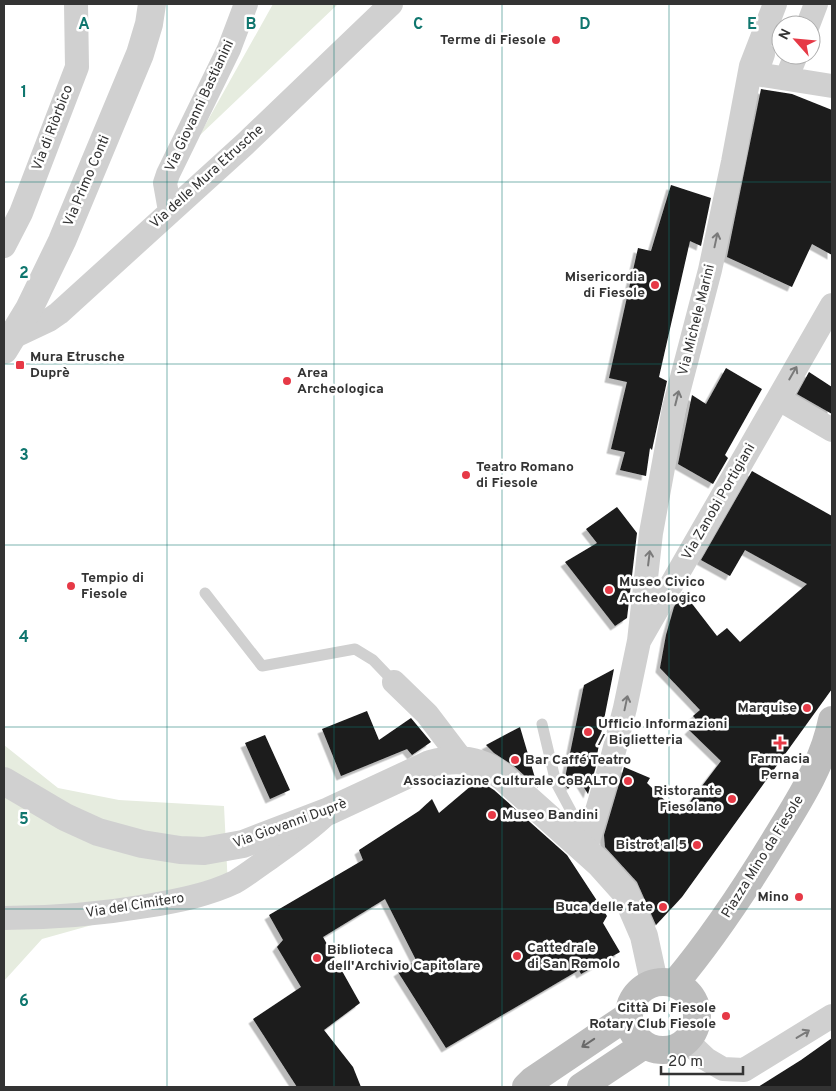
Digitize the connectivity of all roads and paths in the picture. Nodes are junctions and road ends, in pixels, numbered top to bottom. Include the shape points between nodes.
1 (76, 4) edge
2 (152, 4) edge
3 (246, 4) edge
4 (391, 4) edge
5 (775, 4) edge
6 (783, 4) edge
7 (772, 65) edge
8 (796, 65) edge
9 (751, 66) junction
10 (832, 74) edge
11 (832, 86) edge
12 (170, 211) junction
13 (4, 246) edge
14 (832, 305) edge
15 (8, 344) edge
16 (779, 399) junction
17 (832, 430) edge
18 (205, 593) dead end
19 (639, 641) junction
20 (394, 682) joint
21 (832, 720) edge
22 (542, 724) dead end
23 (462, 760) junction
24 (4, 781) edge
25 (329, 811) junction
26 (578, 845) junction
27 (4, 918) edge
28 (665, 983) junction
29 (628, 1016) junction
30 (832, 1016) edge
31 (687, 1041) junction
32 (644, 1045) junction
33 (526, 1087) edge
34 (581, 1087) edge

1 - 13 street, Via di Riòrbico via 77,66 21,212
2 - 15 street, Via Primo Conti via 140,54 62,241
3 - 12 street, Via Giovanni Bastianini via 229,49 168,174 165,183
4 - 12 street, Via delle Mura Etrusche
5 - 9 street, Via Michele Marini
6 - 11 street via 756,74
7 - 9 street
8 - 10 street
19 -> 9 street, Via Michele Marini via 652,533 674,408 710,270
12 - 15 street, Via delle Mura Etrusche via 59,313
16 -> 14 street, Via Zanobi Portigiani
16 - 17 street
16 - 19 street, Via Zanobi Portigiani
18 - 20 lane via 262,666 355,649 373,660
26 -> 19 street, Via Zanobi Portigiani via 610,767
20 - 23 street via 426,714
21 - 28 main road, Piazza Mino da Fiesole via 823,754 792,812 724,920 707,944
22 - 26 lane via 556,784 577,822
23 - 25 street, Via Giovanni Duprè via 430,764
23 - 26 street, Via Giovanni Duprè via 495,770
24 - 25 street, Via Giovanni Duprè via 81,825 116,838 180,850 204,851 243,844
25 - 27 street, Via del Cimitero via 308,831 251,871 234,882 207,892 174,902 115,911 49,918
26 - 28 street, Via Giovanni Duprè via 599,862 625,892
28 - 29 main road, Piazza Mino da Fiesole via 644,987 635,994
28 - 31 main road via 691,995 698,1014 697,1024
29 - 32 main road via 633,1032
29 -> 33 main road
31 -> 30 street via 706,1059 723,1069 744,1070
31 - 32 main road via 666,1050
32 - 34 main road

